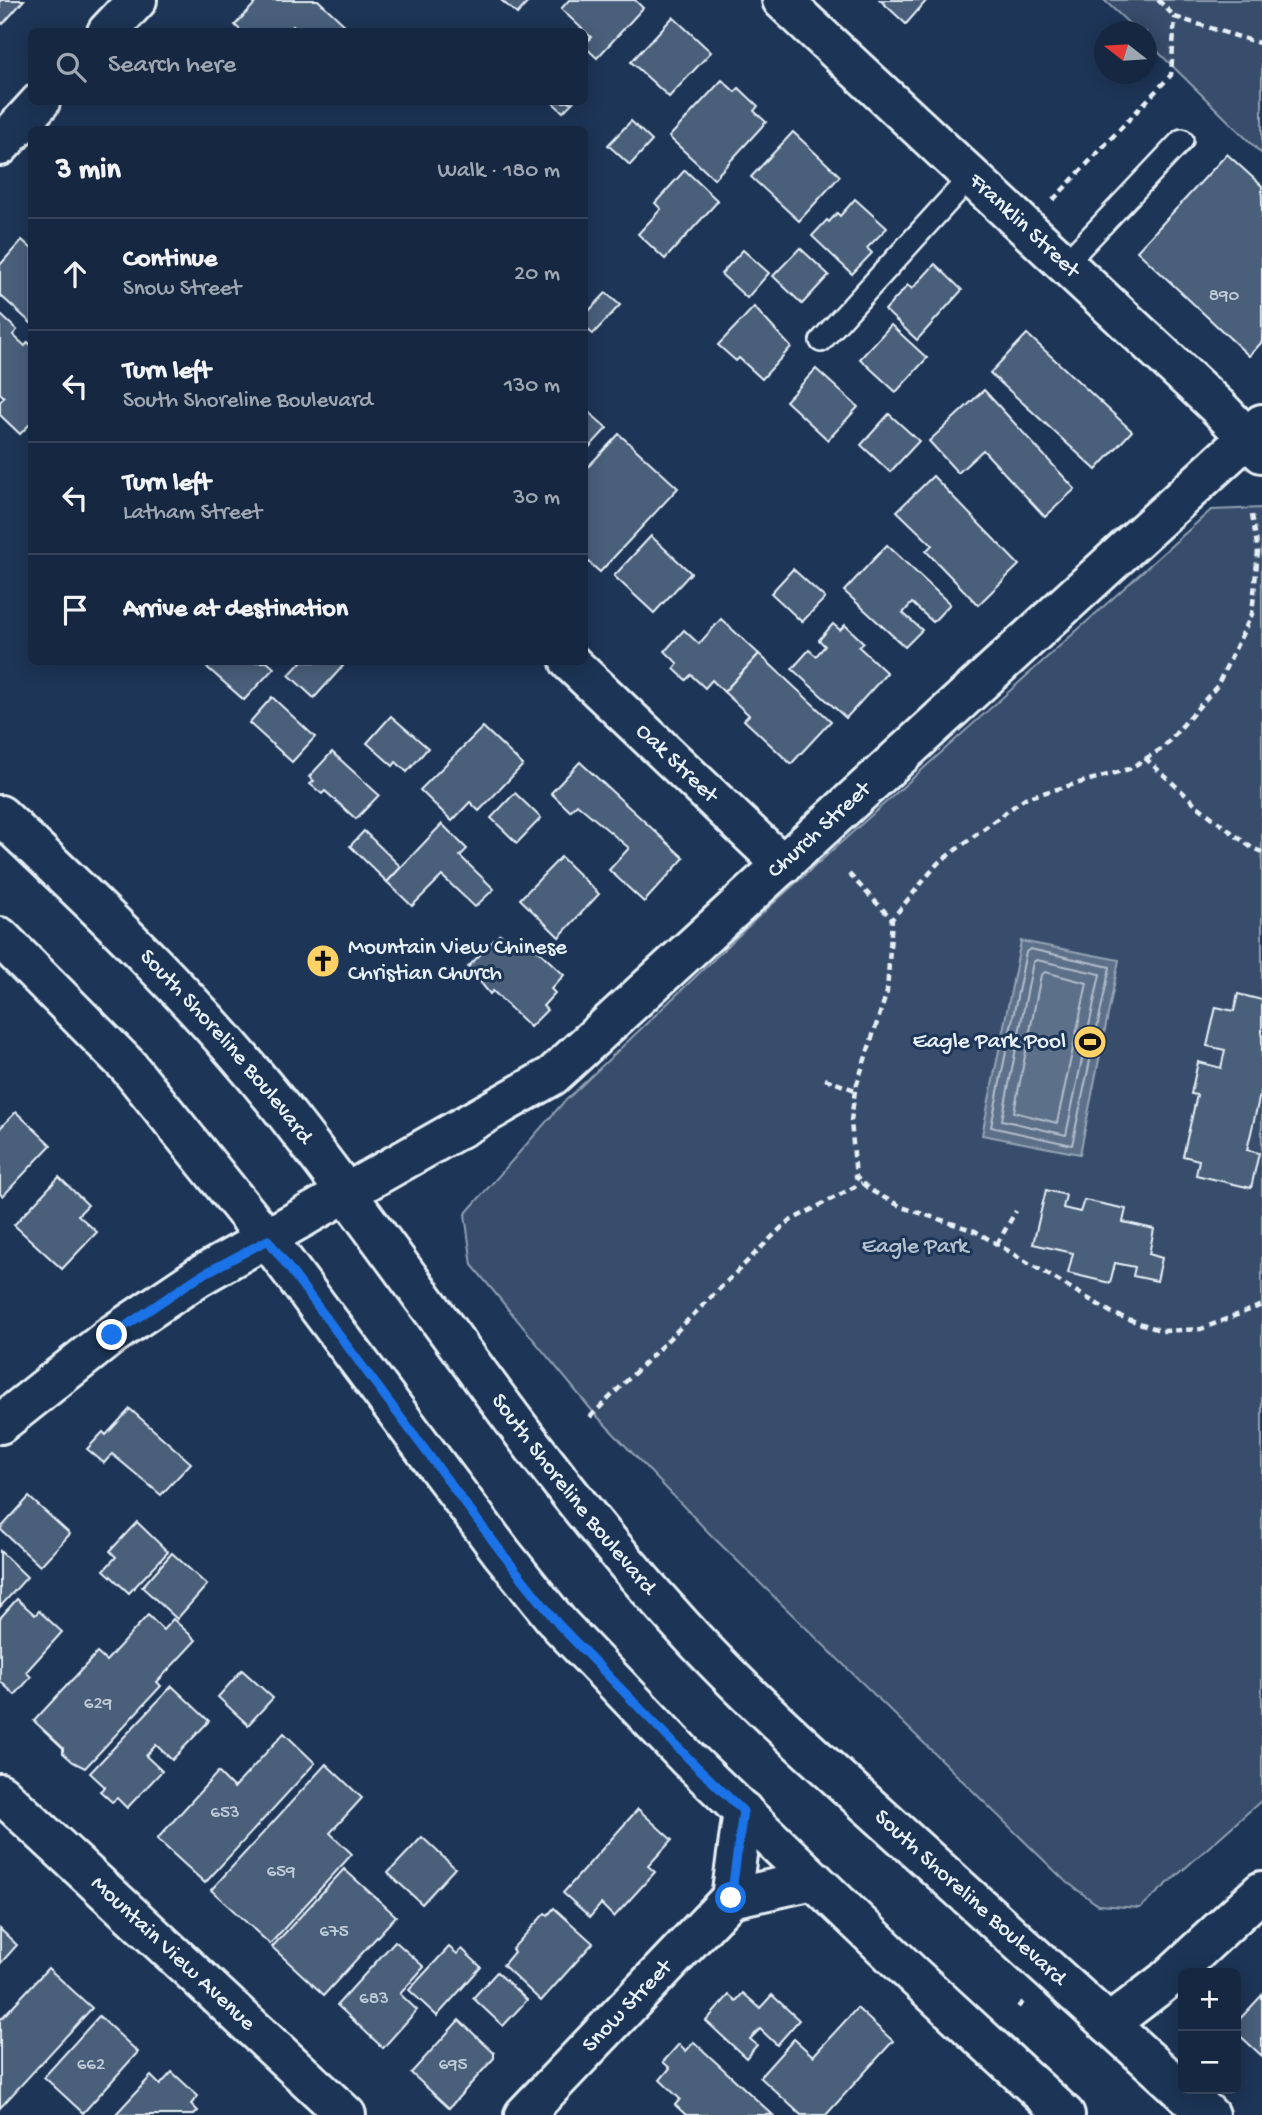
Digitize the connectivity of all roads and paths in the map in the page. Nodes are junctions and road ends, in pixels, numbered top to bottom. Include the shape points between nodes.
1 (136, 0) edge
2 (782, 0) edge
3 (1158, 0) edge
4 (1175, 17) junction
5 (111, 28) edge
6 (1262, 44) edge
7 (38, 105) edge
8 (11, 139) edge
9 (1182, 140) dead end
10 (971, 176) junction
11 (1045, 208) dead end
12 (1065, 264) junction
13 (821, 341) dead end
14 (1257, 438) edge
15 (1252, 515) dead end
16 (573, 665) edge
17 (1145, 758) junction
18 (0, 815) edge
19 (1262, 852) edge
20 (783, 865) junction
21 (849, 874) dead end
22 (892, 919) junction
23 (0, 937) edge
24 (824, 1079) dead end
25 (855, 1090) junction
26 (862, 1183) junction
27 (346, 1194) junction
28 (1016, 1211) dead end
29 (268, 1240) junction
30 (997, 1244) junction
31 (1262, 1305) edge
32 (590, 1417) dead end
33 (0, 1424) edge
34 (0, 1793) edge
35 (743, 1811) junction
36 (814, 1880) junction
37 (1262, 1891) edge
38 (731, 1898) junction
39 (1026, 1998) dead end
40 (1017, 2007) dead end
41 (1109, 2024) junction
42 (346, 2115) edge
43 (524, 2115) edge
44 (1065, 2115) edge
45 (1209, 2115) edge

1 - 5 street
2 - 10 street, Franklin Street
3 - 4 path
4 - 6 path
4 - 11 path via 1171,75
7 - 8 street
9 - 12 lane
10 - 12 street, Franklin Street
10 - 13 lane
12 - 14 street, Franklin Street
14 - 20 street, Church Street
15 - 17 path via 1258,551 1252,614 1217,686 1163,748
16 - 20 street, Oak Street
17 - 19 path via 1200,808
17 - 22 path via 1129,769 1025,798 938,863
18 - 27 street, South Shoreline Boulevard via 159,968 240,1058
20 - 27 street, Church Street via 552,1076
21 - 22 path
22 - 25 path via 887,992
23 - 29 street via 128,1066
24 - 25 path
25 - 26 path via 850,1121 856,1177
26 - 30 path via 902,1207 975,1231
26 - 32 path via 786,1223
27 - 29 street, Church Street
27 - 41 street, South Shoreline Boulevard via 529,1445 674,1618 798,1741
28 - 30 path
29 - 33 street, Church Street via 198,1277 112,1335
29 - 35 street via 559,1625
30 - 31 path via 1114,1314 1163,1331 1201,1329
34 - 42 street, Mountain View Avenue
35 - 36 street
35 - 38 street
36 - 38 street
36 - 44 street
37 - 41 street via 1165,1981
38 - 43 street, Snow Street
39 - 40 path
41 - 45 street, South Shoreline Boulevard

